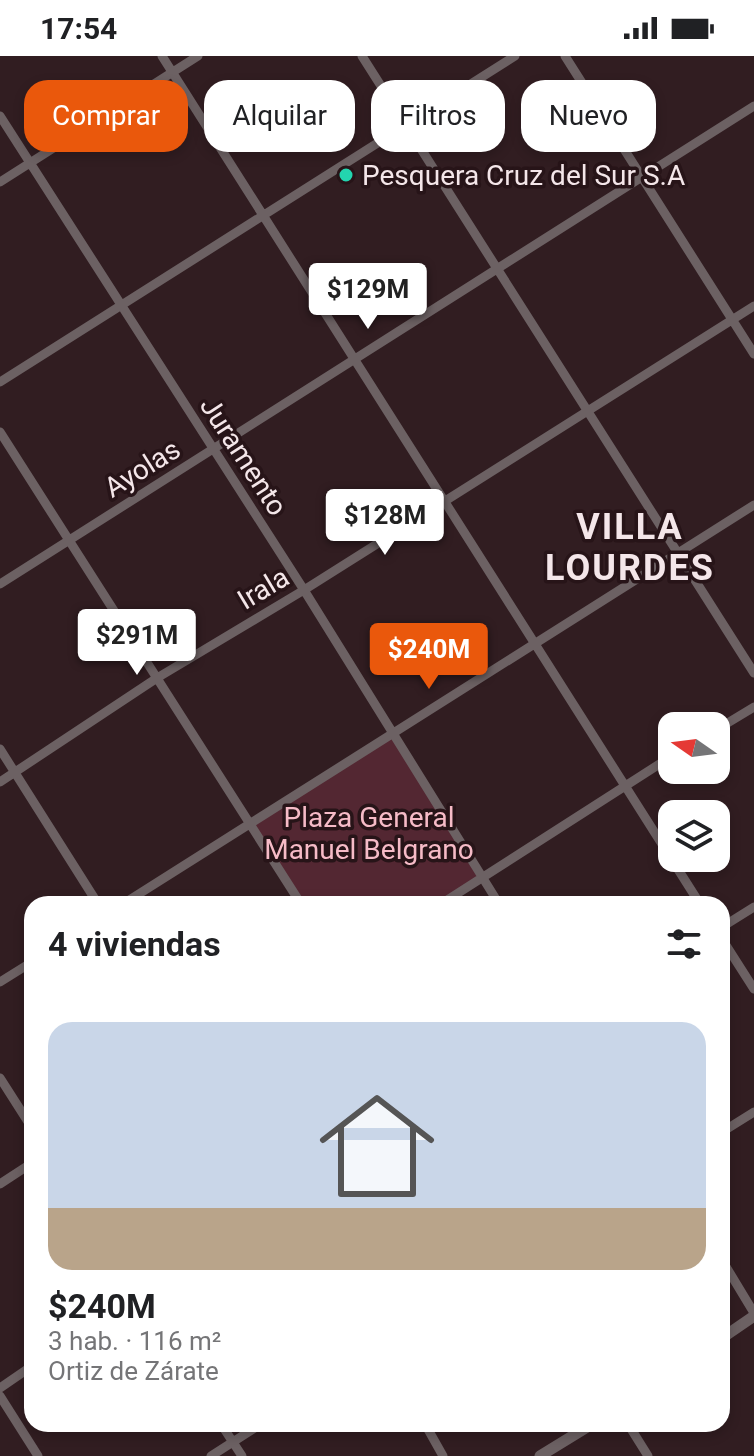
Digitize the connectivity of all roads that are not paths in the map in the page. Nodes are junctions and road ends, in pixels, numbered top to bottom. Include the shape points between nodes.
1 (162, 56) edge
2 (198, 56) edge
3 (362, 56) edge
4 (515, 56) edge
5 (565, 56) edge
6 (173, 72) junction
7 (377, 80) edge
8 (477, 80) edge
9 (754, 106) edge
10 (0, 116) edge
11 (371, 147) edge
12 (423, 152) edge
13 (30, 163) junction
14 (642, 177) junction
15 (0, 182) edge
16 (264, 215) junction
17 (498, 269) junction
18 (121, 305) junction
19 (754, 306) edge
20 (732, 319) junction
21 (754, 354) edge
22 (354, 359) junction
23 (0, 382) edge
24 (587, 410) junction
25 (0, 432) edge
26 (213, 449) junction
27 (443, 500) junction
28 (754, 505) edge
29 (69, 540) junction
30 (679, 554) junction
31 (0, 584) edge
32 (304, 590) junction
33 (534, 643) junction
34 (754, 673) edge
35 (157, 678) junction
36 (754, 707) edge
37 (730, 722) edge
38 (392, 734) junction
39 (0, 749) edge
40 (658, 764) edge
41 (15, 772) junction
42 (0, 782) edge
43 (624, 785) junction
44 (250, 824) junction
45 (483, 878) junction
46 (93, 896) edge
47 (136, 896) edge
48 (296, 896) edge
49 (454, 896) edge
50 (494, 896) edge
51 (695, 896) edge
52 (754, 907) edge
53 (730, 922) edge
54 (730, 952) edge
55 (24, 967) edge
56 (0, 982) edge
57 (754, 989) edge
58 (0, 1078) edge
59 (754, 1112) edge
60 (24, 1116) edge
61 (730, 1127) edge
62 (24, 1168) edge
63 (0, 1184) edge
64 (730, 1274) edge
65 (754, 1314) edge
66 (730, 1332) edge
67 (24, 1372) edge
68 (0, 1388) edge
69 (0, 1396) edge
70 (226, 1432) edge
71 (249, 1432) edge
72 (430, 1432) edge
73 (579, 1432) edge
74 (633, 1432) edge
75 (233, 1442) junction
76 (38, 1456) edge
77 (211, 1456) edge
78 (242, 1456) edge
79 (443, 1456) edge
80 (540, 1456) edge
81 (648, 1456) edge

1 - 6 street
2 - 6 street
3 - 7 street
4 - 8 street
5 - 14 street
6 - 13 street
6 - 16 street
9 - 14 street, Ayolas
10 - 13 street, Juramento
11 - 16 street
12 - 17 street
13 - 15 street
13 - 18 street, Juramento
14 - 17 street, Ayolas
14 - 20 street
16 - 18 street
16 - 22 street
17 - 22 street, Ayolas
17 - 24 street
18 - 23 street
18 - 26 street, Juramento
19 - 20 street, Irala
20 - 21 street
20 - 24 street, Irala
22 - 26 street, Ayolas
22 - 27 street
24 - 27 street, Irala
24 - 30 street
25 - 29 street
26 - 29 street, Ayolas
26 - 32 street, Juramento
27 - 32 street, Irala
27 - 33 street
28 - 30 street
29 - 31 street, Ayolas
29 - 35 street
30 - 33 street
30 - 34 street
32 - 35 street, Irala
32 - 38 street, Juramento
33 - 38 street
33 - 43 street
35 - 41 street, Irala
35 - 44 street
36 - 37 street
38 - 44 street
38 - 45 street, Juramento
39 - 41 street
40 - 43 street
41 - 42 street, Irala
41 - 46 street
43 - 45 street
43 - 51 street
44 - 47 street
44 - 48 street
45 - 49 street
45 - 50 street, Juramento
52 - 53 street
54 - 57 street
55 - 56 street
58 - 60 street
59 - 61 street
62 - 63 street
64 - 65 street
65 - 66 street
67 - 68 street
69 - 76 street
70 - 75 street
71 - 75 street
72 - 79 street
73 - 80 street
74 - 81 street
75 - 77 street
75 - 78 street

